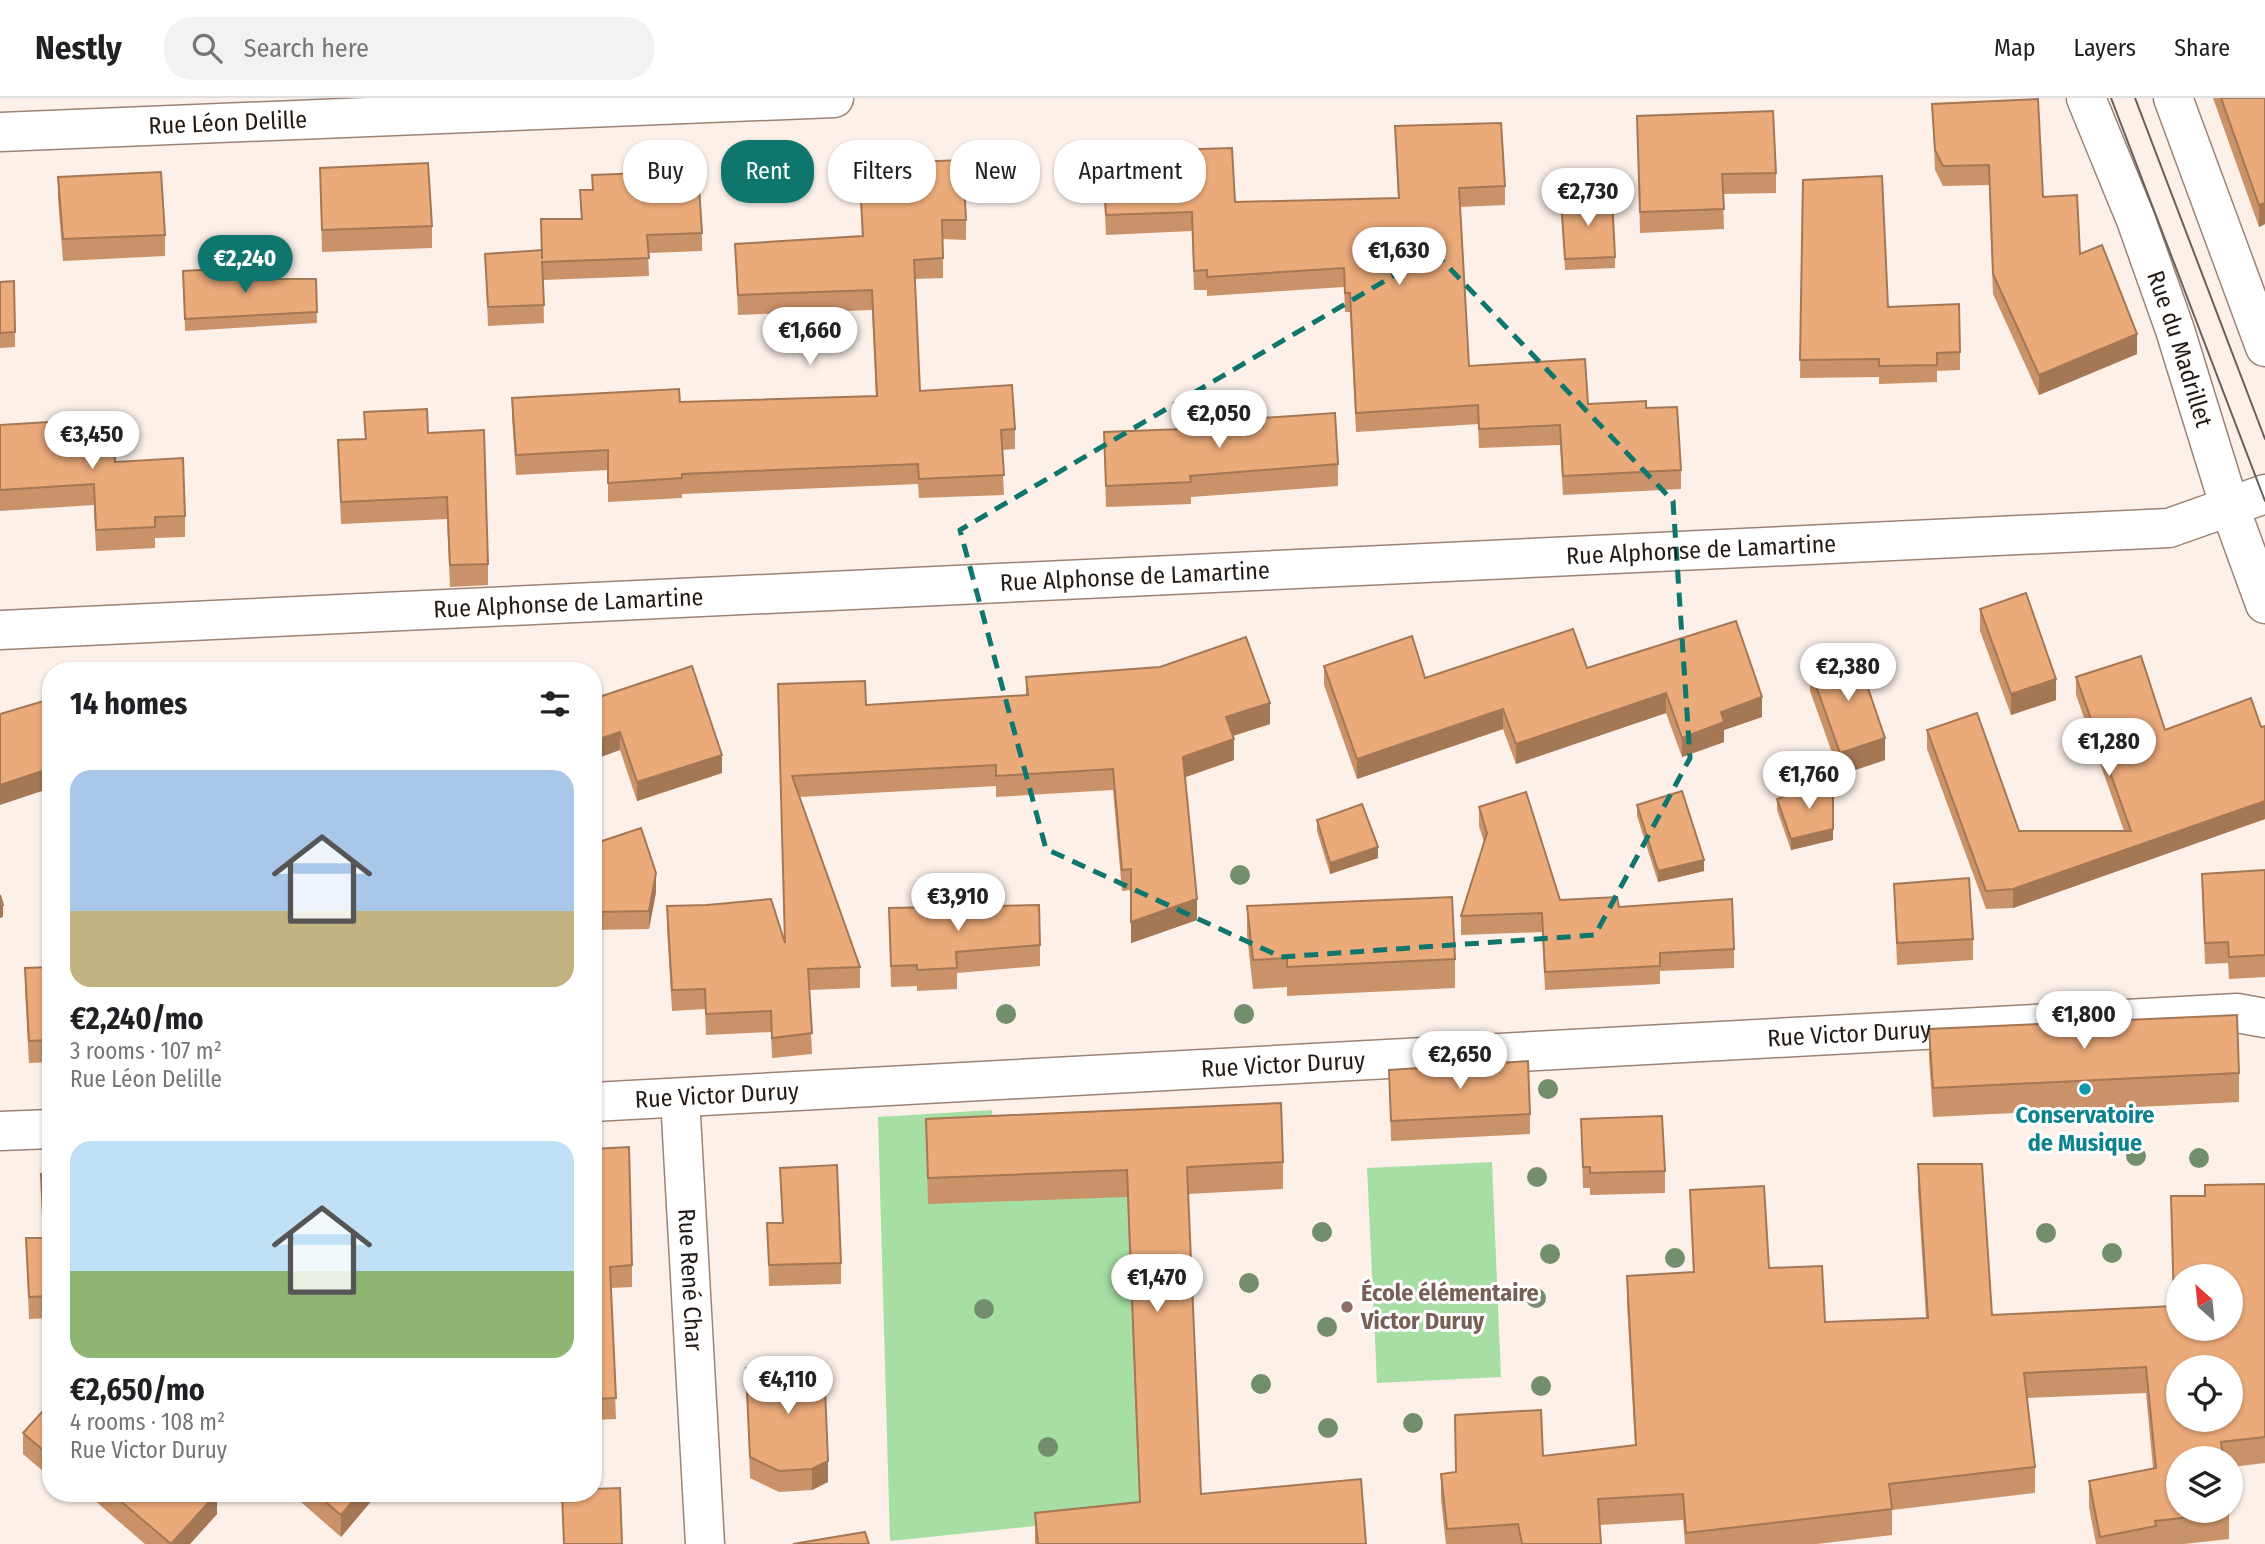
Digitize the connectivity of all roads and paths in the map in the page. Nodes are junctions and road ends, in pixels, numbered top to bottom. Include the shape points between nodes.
1 (834, 98) edge
2 (2087, 98) edge
3 (2173, 98) edge
4 (0, 132) edge
5 (2265, 347) edge
6 (2265, 494) edge
7 (2230, 508) junction
8 (2265, 604) edge
9 (0, 629) edge
10 (2265, 1018) edge
11 (680, 1098) junction
12 (602, 1102) edge
13 (42, 1129) edge
14 (0, 1131) edge
15 (705, 1544) edge

1 - 4 street, Rue Léon Delille
2 - 7 street, Rue du Madrillet via 2175,330
3 - 5 street
6 - 7 street, Rue Alphonse de Lamartine
7 - 8 street, Rue du Madrillet
7 - 9 street, Rue Alphonse de Lamartine via 2168,528
10 - 11 street, Rue Victor Duruy via 2237,1013
11 - 12 street, Rue Victor Duruy
11 - 15 street, Rue René Char
13 - 14 street

